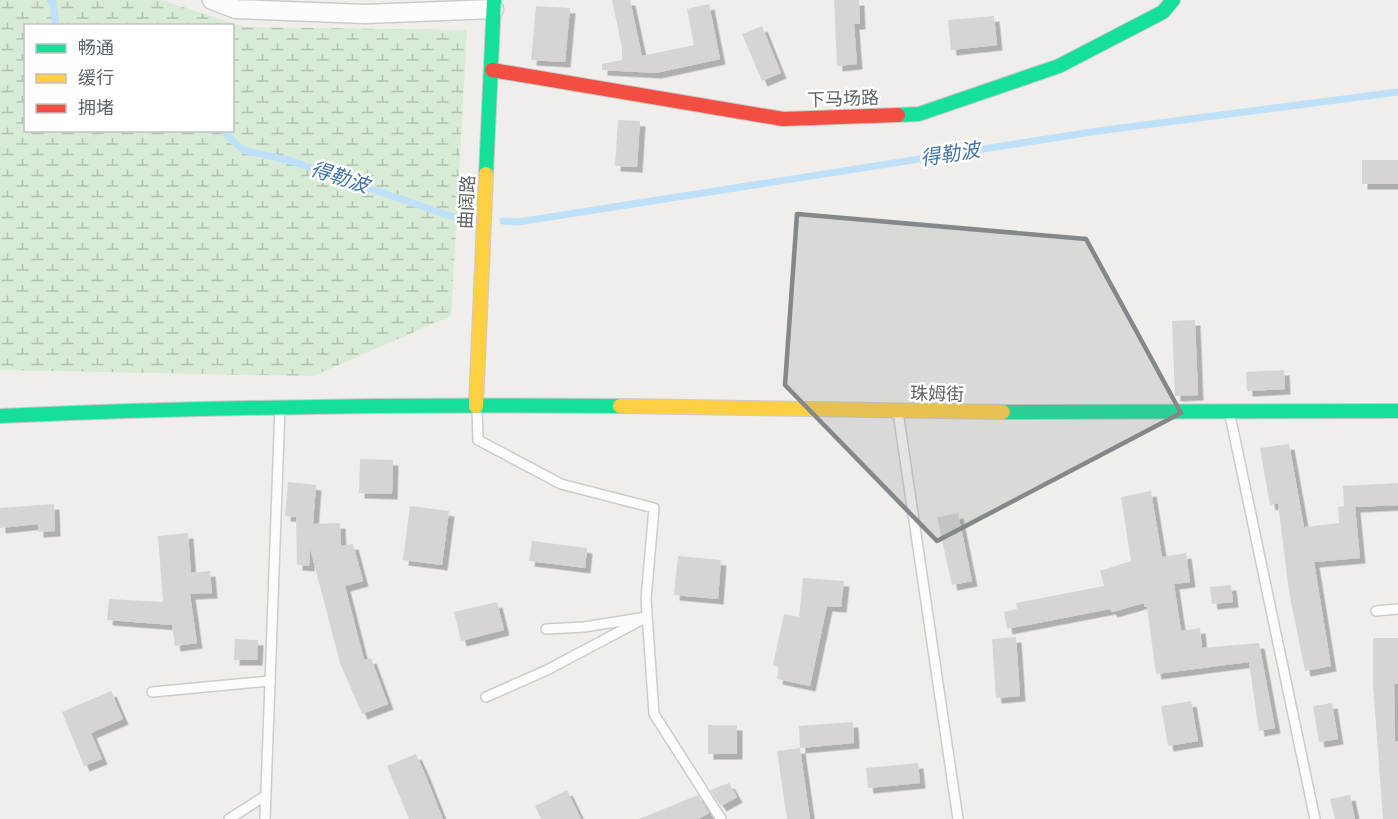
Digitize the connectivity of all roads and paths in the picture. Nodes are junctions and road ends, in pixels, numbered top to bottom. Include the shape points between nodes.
1 (212, 0) edge
2 (1173, 0) edge
3 (494, 5) edge
4 (492, 69) junction
5 (477, 406) junction
6 (280, 407) junction
7 (898, 411) junction
8 (1398, 411) edge
9 (1230, 415) junction
10 (0, 416) edge
11 (1398, 609) edge
12 (1376, 611) dead end
13 (648, 617) junction
14 (546, 629) dead end
15 (270, 681) junction
16 (152, 692) dead end
17 (486, 697) dead end
18 (266, 796) junction
19 (229, 819) edge
20 (265, 819) edge
21 (722, 819) edge
22 (958, 819) edge
23 (1315, 819) edge

1 - 3 street via 236,9 365,14
2 - 4 street, 下马场路 via 1163,12 1059,66 919,114 783,118
3 - 4 street, 曲阔路
4 - 5 street, 曲阔路
5 - 6 street, 珠姆街
5 - 7 street, 珠姆街
5 - 13 lane via 478,440 561,484 654,507
6 - 10 street, 珠姆街
6 - 15 lane
7 - 9 street, 珠姆街
7 - 22 lane
8 - 9 street, 珠姆街
9 - 23 lane
11 - 12 lane
13 - 14 lane
13 - 17 lane
13 - 21 lane via 654,714
15 - 16 lane
15 - 18 lane
18 - 19 lane
18 - 20 lane

